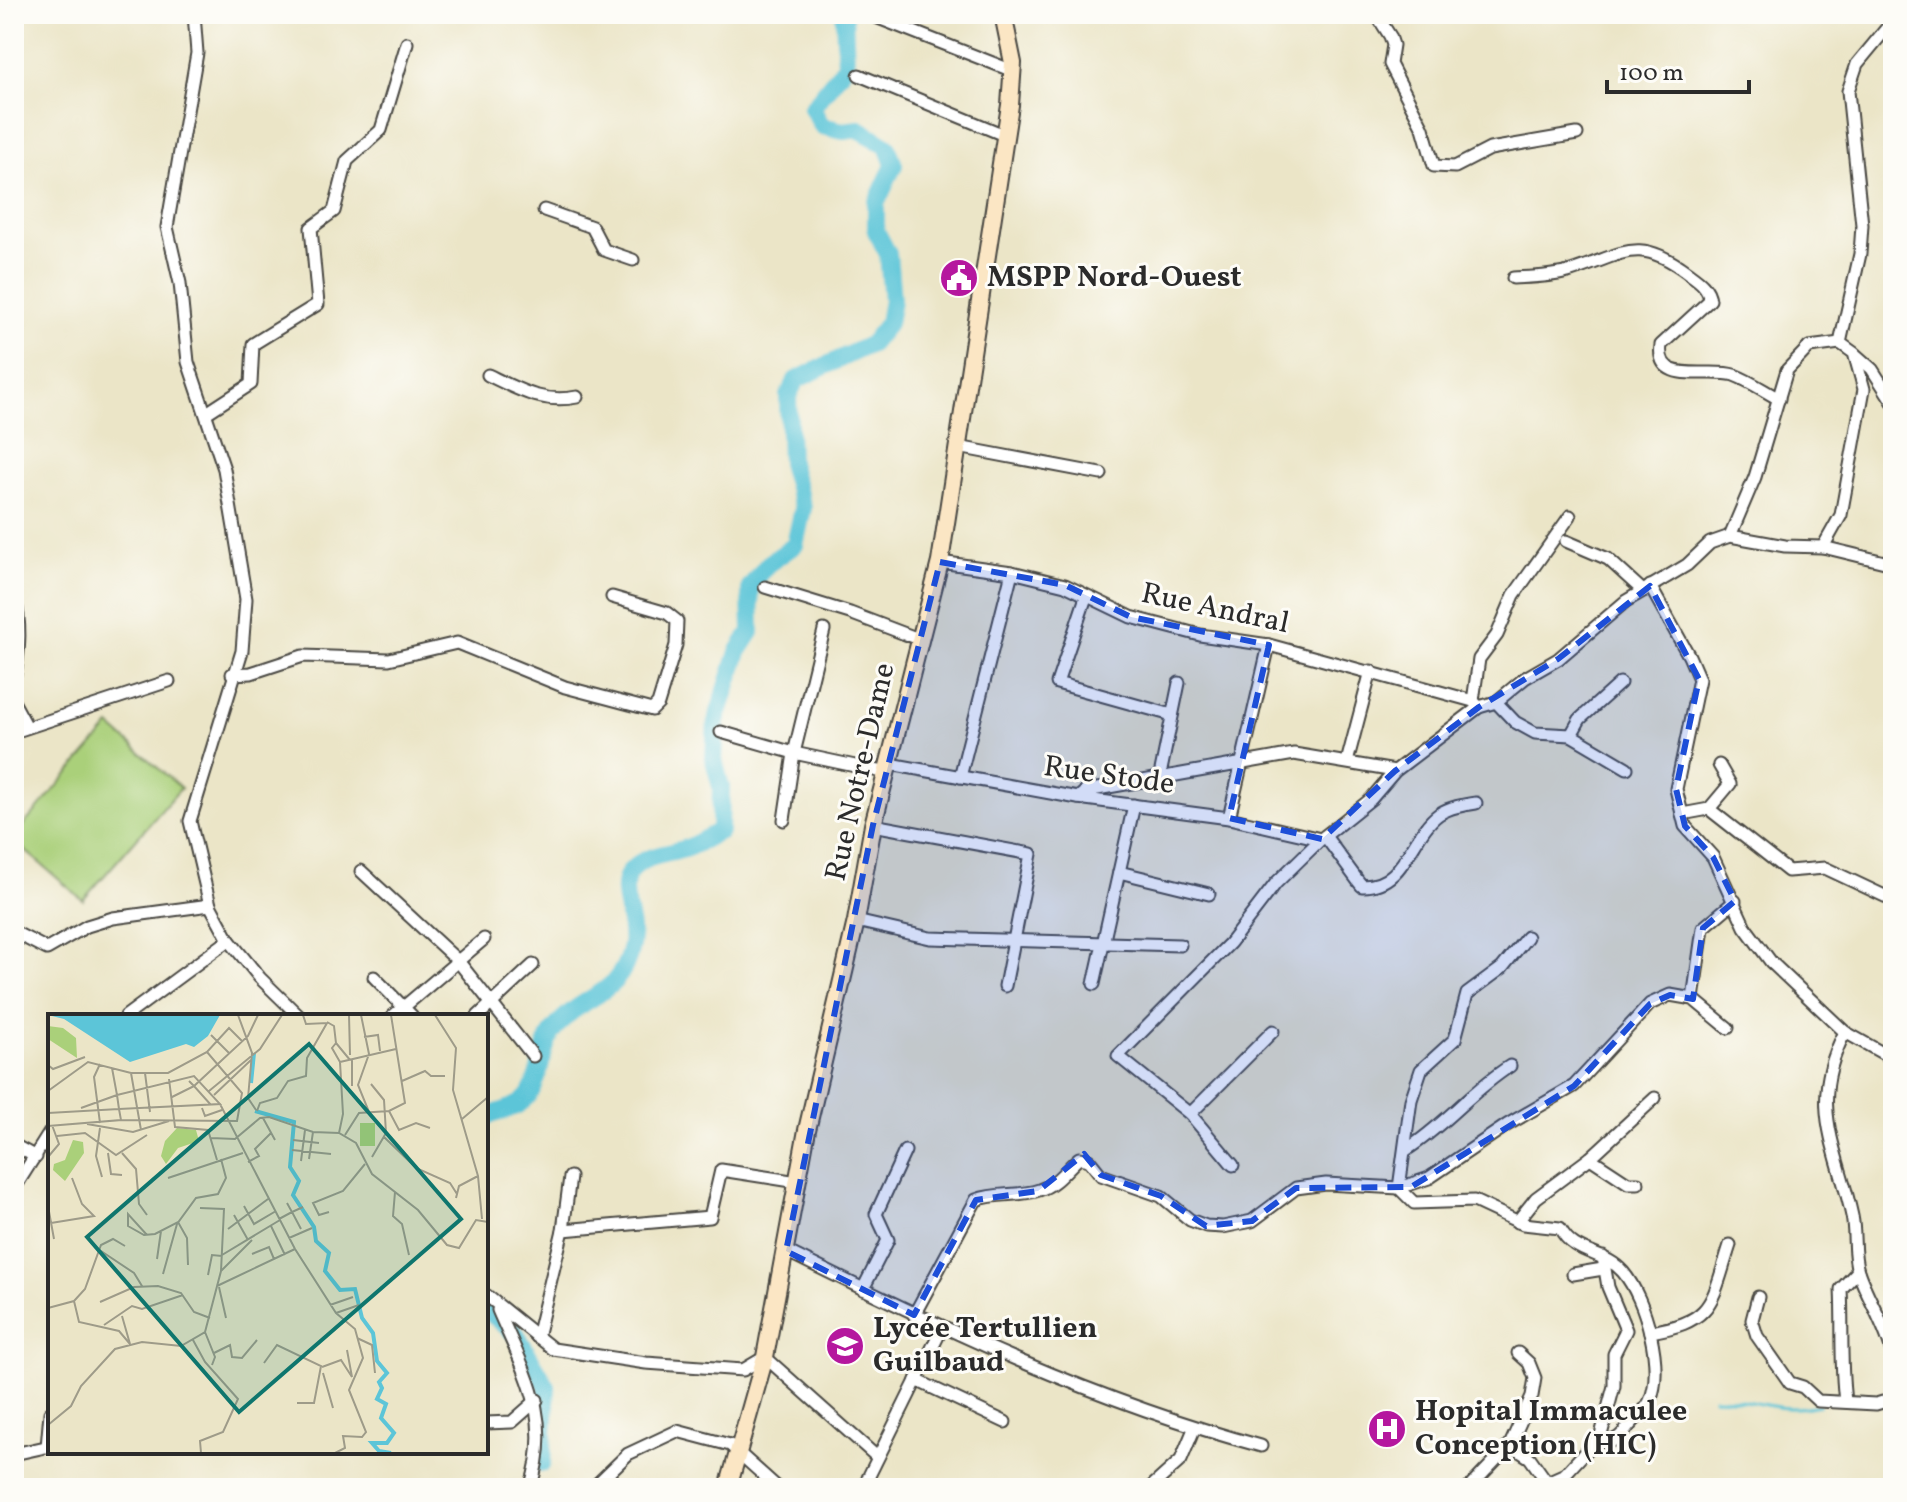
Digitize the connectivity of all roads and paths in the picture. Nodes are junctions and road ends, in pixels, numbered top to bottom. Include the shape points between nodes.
1 (194, 14) edge
2 (868, 14) edge
3 (1003, 14) edge
4 (1376, 14) edge
5 (1893, 26) edge
6 (407, 43) dead end
7 (1013, 67) junction
8 (859, 75) dead end
9 (1577, 134) dead end
10 (1004, 135) junction
11 (544, 210) dead end
12 (633, 260) dead end
13 (1513, 278) dead end
14 (1840, 343) junction
15 (1854, 353) junction
16 (488, 375) dead end
17 (577, 397) dead end
18 (1779, 399) junction
19 (1893, 402) edge
20 (208, 412) junction
21 (958, 447) junction
22 (1101, 474) dead end
23 (1570, 516) dead end
24 (1730, 536) junction
25 (1566, 541) dead end
26 (1823, 547) junction
27 (940, 562) junction
28 (1893, 564) edge
29 (1012, 572) junction
30 (765, 587) dead end
31 (1647, 588) junction
32 (14, 593) edge
33 (612, 597) dead end
34 (1086, 597) junction
35 (824, 630) dead end
36 (921, 640) junction
37 (1269, 645) junction
38 (1371, 671) junction
39 (232, 674) junction
40 (14, 679) edge
41 (169, 681) dead end
42 (1179, 683) dead end
43 (1620, 683) dead end
44 (1496, 702) junction
45 (14, 703) edge
46 (1476, 704) junction
47 (1172, 715) junction
48 (27, 727) junction
49 (14, 732) edge
50 (721, 732) dead end
51 (1571, 735) junction
52 (794, 753) junction
53 (1242, 762) junction
54 (1347, 762) junction
55 (1719, 765) dead end
56 (889, 768) junction
57 (1627, 768) dead end
58 (1395, 771) junction
59 (1160, 775) junction
60 (960, 777) junction
61 (1078, 798) junction
62 (1476, 803) dead end
63 (1134, 805) junction
64 (1709, 809) junction
65 (1682, 814) junction
66 (1229, 818) junction
67 (784, 820) dead end
68 (873, 825) junction
69 (1323, 837) junction
70 (361, 871) dead end
71 (1119, 872) junction
72 (1209, 894) dead end
73 (1893, 900) edge
74 (1735, 901) junction
75 (210, 905) junction
76 (856, 921) junction
77 (14, 932) edge
78 (1527, 937) dead end
79 (484, 939) dead end
80 (1015, 939) junction
81 (229, 940) junction
82 (1104, 941) junction
83 (1180, 945) dead end
84 (458, 961) junction
85 (533, 965) dead end
86 (374, 977) dead end
87 (1094, 984) dead end
88 (1005, 986) dead end
89 (1693, 999) junction
90 (493, 1002) junction
91 (404, 1006) junction
92 (129, 1014) edge
93 (297, 1014) edge
94 (395, 1014) edge
95 (410, 1014) edge
96 (480, 1014) edge
97 (1728, 1028) dead end
98 (1273, 1031) dead end
99 (1845, 1032) junction
100 (533, 1056) dead end
101 (1893, 1059) edge
102 (1510, 1066) dead end
103 (1655, 1098) dead end
104 (1190, 1114) junction
105 (48, 1136) edge
106 (14, 1145) edge
107 (1406, 1150) junction
108 (905, 1151) dead end
109 (36, 1157) junction
110 (1590, 1158) junction
111 (1233, 1165) dead end
112 (570, 1177) dead end
113 (798, 1182) junction
114 (1638, 1183) dead end
115 (1399, 1188) junction
116 (14, 1189) edge
117 (1517, 1222) junction
118 (563, 1230) junction
119 (1730, 1245) dead end
120 (786, 1251) junction
121 (1603, 1263) junction
122 (1858, 1271) junction
123 (1573, 1274) dead end
124 (863, 1289) junction
125 (1758, 1297) dead end
126 (491, 1299) edge
127 (914, 1315) junction
128 (942, 1328) junction
129 (1650, 1332) junction
130 (537, 1337) junction
131 (1518, 1353) dead end
132 (1893, 1356) edge
133 (765, 1357) junction
134 (916, 1380) junction
135 (1893, 1399) edge
136 (537, 1400) junction
137 (1845, 1401) junction
138 (1005, 1422) dead end
139 (488, 1423) edge
140 (1194, 1429) junction
141 (1601, 1435) junction
142 (1510, 1445) junction
143 (48, 1446) edge
144 (1261, 1446) dead end
145 (14, 1454) edge
146 (740, 1455) junction
147 (877, 1457) junction
148 (1544, 1485) edge
149 (530, 1488) edge
150 (593, 1488) edge
151 (728, 1488) edge
152 (778, 1488) edge
153 (863, 1488) edge
154 (1150, 1488) edge
155 (1469, 1488) edge

1 - 20 street via 197,53 167,227 180,283 188,362
2 - 7 street
3 - 7 street, Rue Notre-Dame
4 - 9 street via 1390,36 1394,75 1415,109 1434,166 1455,167 1490,149
5 - 14 street via 1857,64 1848,91 1862,225
6 - 20 street via 381,130 347,161 334,211 311,228 318,304 253,344 251,384
7 - 10 street, Rue Notre-Dame
8 - 10 street
10 - 21 street, Rue Notre-Dame
11 - 12 street via 592,227 604,250
13 - 18 street via 1565,273 1627,251 1662,253 1699,281 1710,300 1661,345 1665,366 1676,373 1734,375
14 - 15 street
14 - 18 street via 1809,347 1795,359
15 - 19 street via 1872,369
15 - 26 street via 1864,389 1841,515
16 - 17 street via 538,398
18 - 24 street
20 - 39 street via 233,509 246,599 242,651
21 - 22 street
21 - 27 street, Rue Notre-Dame
23 - 46 street via 1514,595 1497,635 1479,659
24 - 26 street
24 - 31 street via 1710,543 1687,565
25 - 31 street via 1608,559
26 - 28 street
27 - 29 street, Rue Andral
27 - 36 street, Rue Notre-Dame
29 - 34 street, Rue Andral via 1065,585
29 - 60 street
30 - 36 street
31 - 44 street
31 - 65 street via 1699,679 1676,789
32 - 40 street via 20,616
33 - 39 street via 667,613 677,621 676,645 652,710 565,687 457,643 389,659 303,656
34 - 37 street, Rue Andral via 1131,617
34 - 47 street via 1057,683
35 - 52 street
36 - 56 street, Rue Notre-Dame
37 - 38 street, Rue Andral
37 - 53 street
38 - 46 street, Rue Andral
38 - 54 street
39 - 75 street via 190,821
41 - 48 street
42 - 47 street
43 - 51 street via 1580,719
44 - 46 street
44 - 51 street via 1535,733
45 - 48 street
46 - 58 street
47 - 59 street
48 - 49 street
50 - 52 street, Rue Stode
51 - 57 street
52 - 56 street, Rue Stode
52 - 67 street
53 - 54 street via 1294,754
53 - 59 street
53 - 66 street
54 - 58 street
55 - 64 street via 1730,784
56 - 60 street, Rue Stode
56 - 68 street, Rue Notre-Dame
58 - 69 street via 1371,799
59 - 61 street via 1086,791
60 - 61 street, Rue Stode
61 - 63 street, Rue Stode
62 - 69 street via 1437,815 1410,857 1387,880 1370,886 1358,881
63 - 66 street, Rue Stode
63 - 71 street
64 - 65 street
64 - 73 street via 1788,871 1825,868
65 - 74 street via 1685,826 1713,857
66 - 69 street, Rue Stode
68 - 76 street, Rue Notre-Dame
68 - 80 street via 1031,854
69 - 104 street via 1276,883 1230,943 1118,1056
70 - 84 street
71 - 72 street
71 - 82 street
74 - 89 street via 1703,928
74 - 99 street via 1757,946
75 - 77 street via 113,918 47,949
75 - 81 street
76 - 80 street via 930,938
76 - 113 street, Rue Notre-Dame
78 - 107 street via 1502,968 1467,994 1455,1039 1421,1070 1411,1100
79 - 84 street
80 - 82 street
80 - 88 street
81 - 92 street
81 - 93 street
82 - 83 street
82 - 87 street
84 - 90 street
84 - 91 street
85 - 90 street
86 - 91 street
89 - 97 street
89 - 115 street via 1670,995 1650,1004 1574,1086 1429,1178
90 - 96 street
90 - 100 street
91 - 94 street
91 - 95 street
98 - 104 street
99 - 101 street
99 - 122 street via 1832,1063 1826,1108 1834,1160 1853,1219
102 - 107 street
103 - 110 street
104 - 111 street
105 - 109 street
106 - 109 street
107 - 115 street
108 - 124 street via 876,1214 888,1240
109 - 116 street
110 - 114 street via 1628,1183
110 - 117 street via 1536,1198
112 - 118 street
113 - 118 street via 721,1170 710,1217
113 - 120 street, Rue Notre-Dame
115 - 117 street via 1414,1203 1474,1201
115 - 127 street via 1296,1188 1252,1221 1206,1226 1161,1196 1101,1175 1089,1160 1079,1158 1038,1191 976,1200
117 - 121 street via 1560,1228 1567,1242
118 - 130 street
119 - 129 street via 1702,1313 1684,1326
120 - 124 street
120 - 133 street, Rue Notre-Dame
121 - 123 street
121 - 129 street via 1621,1269 1632,1284
121 - 141 street via 1626,1330 1614,1354 1614,1386
122 - 132 street
122 - 137 street via 1841,1289 1839,1360
124 - 127 street
125 - 137 street via 1752,1320 1757,1336 1790,1383 1818,1401
126 - 130 street
126 - 136 street
127 - 128 street
128 - 134 street
128 - 140 street
129 - 141 street via 1655,1384 1649,1404 1617,1440 1607,1442
130 - 133 street via 553,1349 646,1363 743,1370
131 - 142 street via 1535,1378
133 - 146 street, Rue Notre-Dame
133 - 147 street
134 - 138 street
134 - 147 street
135 - 137 street via 1876,1404
136 - 139 street via 512,1422
136 - 149 street via 538,1455
140 - 144 street
140 - 154 street via 1181,1460
141 - 148 street via 1565,1474
142 - 148 street via 1530,1458
142 - 155 street
143 - 145 street
146 - 150 street via 730,1445 677,1431 628,1454
146 - 151 street, Rue Notre-Dame
146 - 152 street
147 - 153 street

